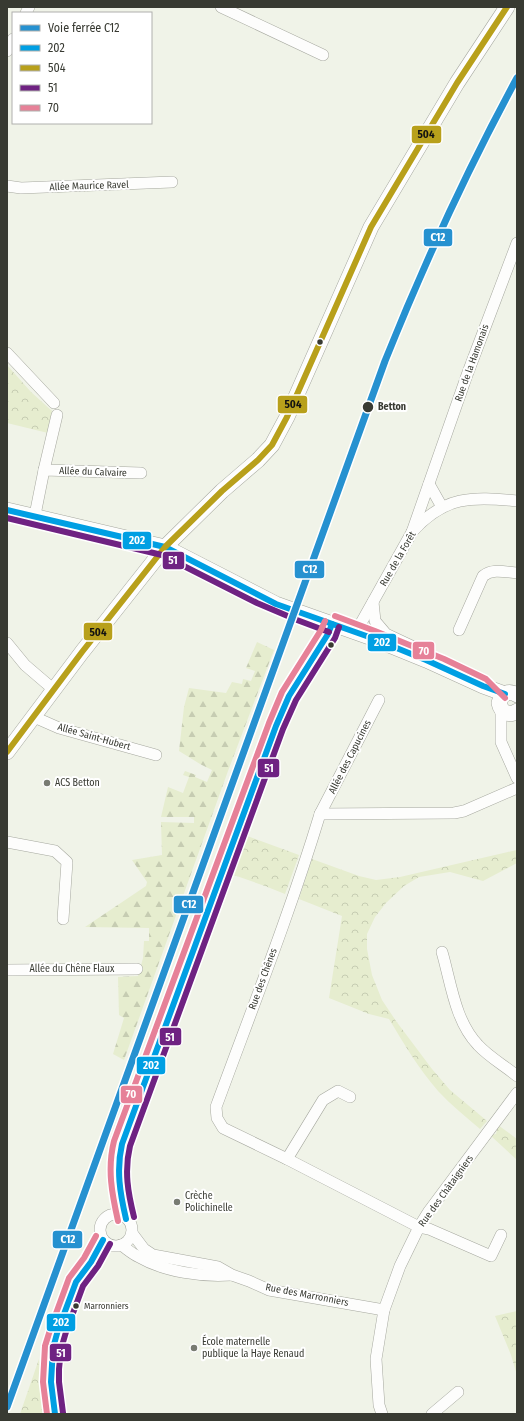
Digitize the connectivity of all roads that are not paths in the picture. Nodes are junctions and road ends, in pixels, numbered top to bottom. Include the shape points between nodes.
1 (221, 7) edge
2 (507, 7) edge
3 (12, 41) edge
4 (7, 51) edge
5 (323, 55) dead end
6 (172, 182) dead end
7 (7, 186) edge
8 (517, 243) edge
9 (512, 267) edge
10 (7, 354) edge
11 (54, 403) dead end
12 (57, 415) dead end
13 (44, 470) junction
14 (141, 473) dead end
15 (429, 484) junction
16 (517, 501) edge
17 (442, 507) junction
18 (7, 510) edge
19 (35, 515) junction
20 (412, 532) junction
21 (165, 547) junction
22 (517, 573) edge
23 (373, 602) junction
24 (459, 630) dead end
25 (356, 632) junction
26 (7, 643) edge
27 (426, 660) junction
28 (53, 689) junction
29 (379, 700) dead end
30 (507, 707) edge
31 (34, 717) junction
32 (7, 752) edge
33 (156, 755) dead end
34 (517, 778) edge
35 (517, 788) edge
36 (320, 814) junction
37 (7, 842) edge
38 (63, 919) dead end
39 (442, 952) dead end
40 (137, 969) dead end
41 (7, 970) edge
42 (517, 1076) edge
43 (517, 1093) edge
44 (350, 1097) dead end
45 (287, 1159) junction
46 (419, 1227) junction
47 (132, 1233) junction
48 (502, 1235) dead end
49 (103, 1240) junction
50 (121, 1245) junction
51 (232, 1275) junction
52 (384, 1310) junction
53 (458, 1392) dead end
54 (55, 1414) edge
55 (382, 1414) edge
56 (432, 1414) edge

1 - 5 street
2 - 21 main road via 457,82 371,227 287,418 272,445
3 - 4 street
6 - 7 street, Allée Maurice Ravel via 20,188
8 - 9 street, Rue de la Hamonais
9 - 15 street, Rue de la Hamonais via 465,382
10 - 11 street
12 - 13 street, Allée du Calvaire
13 - 14 street, Allée du Calvaire
13 - 19 street, Allée du Calvaire
15 - 17 street
15 - 20 street, Rue de la Hamonais
16 - 17 street, Rue de la Forêt via 464,500
17 - 20 street, Rue de la Forêt via 424,519
18 - 19 main road
19 - 21 main road
20 - 23 street, Rue de la Forêt
21 - 25 main road via 276,604
21 - 28 main road
22 - 24 street via 496,571 483,576
23 - 25 street, Rue de la Forêt
23 - 27 street via 374,621 386,634 420,650
25 - 27 main road
26 - 28 street via 24,665
27 - 30 main road via 483,686
28 - 31 main road
29 - 36 street, Allée des Capucines
30 - 34 street via 500,732 502,747
31 - 32 main road
31 - 33 street, Allée Saint-Hubert via 59,728
35 - 36 street via 454,813
36 - 45 street, Rue des Chênes via 289,909 216,1107 217,1118 223,1128
37 - 38 street via 55,851 67,862
39 - 42 street via 458,1009 467,1030 479,1046
40 - 41 street, Allée du Chêne Flaux
43 - 46 street, Rue des Châtaigniers
44 - 45 street via 338,1091 323,1100
45 - 46 street, Rue des Chênes
46 - 48 street, Rue des Chênes via 491,1256
46 - 52 street, Rue des Châtaigniers via 400,1266
47 - 49 street via 130,1224 124,1217 110,1215 101,1226
47 - 50 street via 128,1241
47 - 51 street, Rue des Marronniers via 144,1249 153,1255 218,1267
49 - 50 street via 111,1245
49 - 54 street via 76,1282 58,1330 51,1369
50 - 51 street, Rue des Marronniers via 139,1257 169,1269 217,1276
51 - 52 street, Rue des Marronniers via 269,1290
52 - 55 street, Rue des Châtaigniers via 376,1359 379,1405
53 - 56 street

